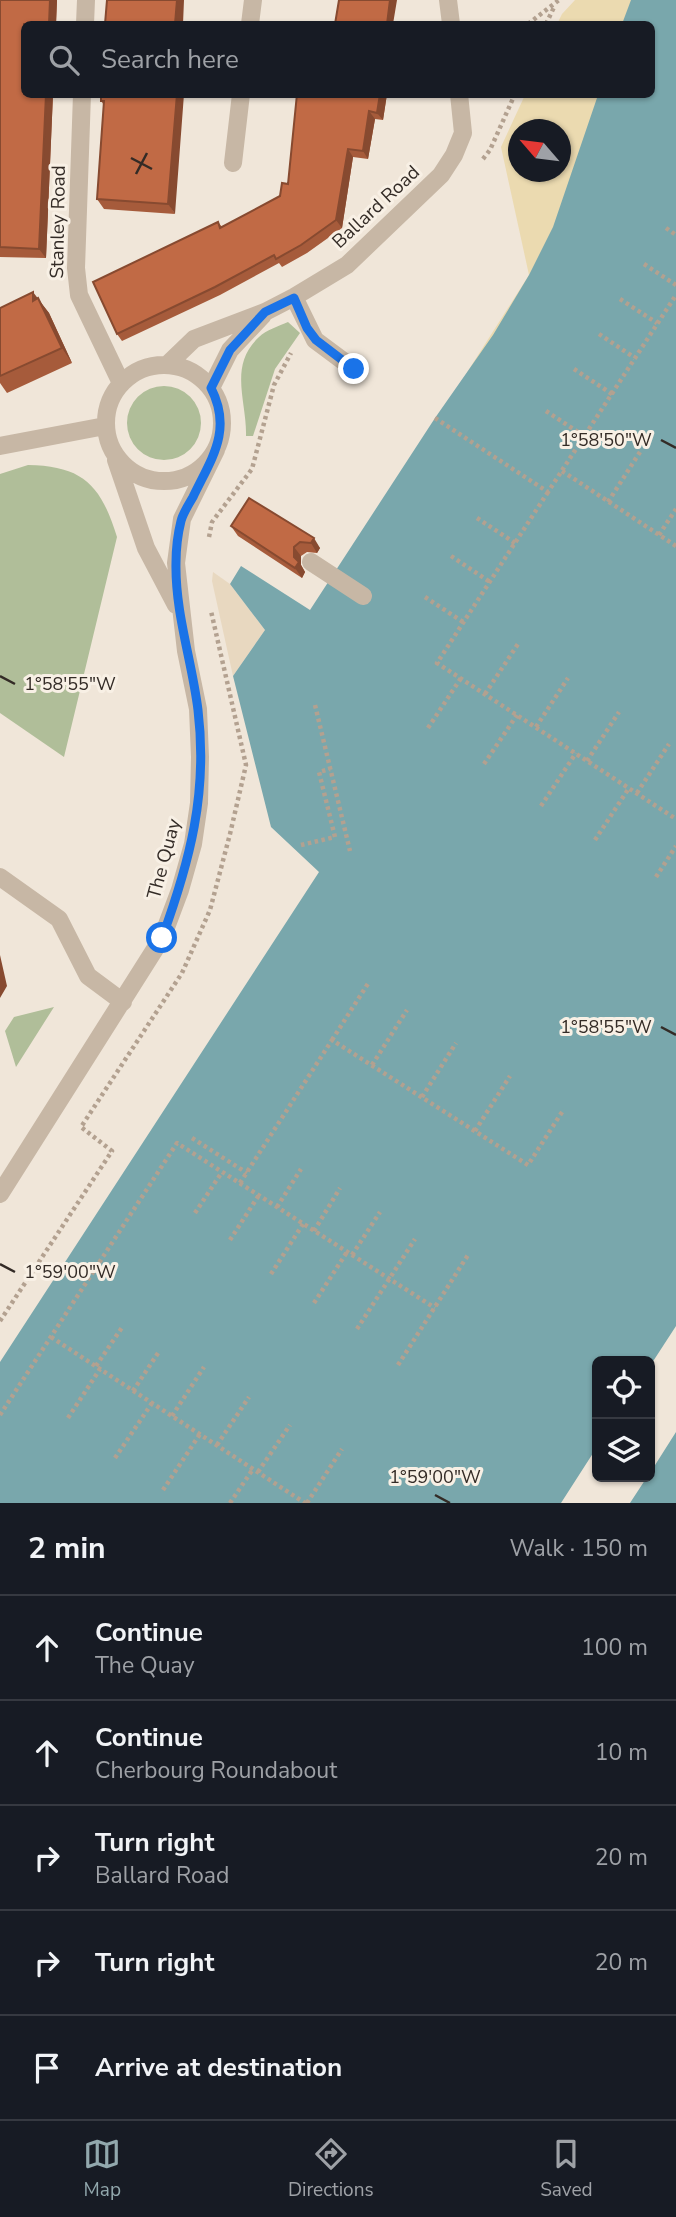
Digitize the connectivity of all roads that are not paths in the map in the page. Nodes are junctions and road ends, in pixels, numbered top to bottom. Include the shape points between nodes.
1 (86, 0) edge
2 (253, 0) edge
3 (448, 0) edge
4 (85, 21) edge
5 (250, 21) edge
6 (451, 21) edge
7 (82, 98) edge
8 (241, 98) edge
9 (459, 98) edge
10 (233, 163) dead end
11 (294, 298) junction
12 (265, 312) junction
13 (168, 364) junction
14 (354, 369) dead end
15 (121, 383) junction
16 (211, 388) junction
17 (105, 426) junction
18 (0, 446) edge
19 (112, 450) junction
20 (216, 450) junction
21 (311, 562) edge
22 (363, 596) dead end
23 (181, 614) junction
24 (0, 877) edge
25 (123, 1002) junction
26 (0, 1194) edge

1 - 4 street
2 - 5 street
3 - 6 street
7 - 15 street, Stanley Road via 79,295
8 - 10 street
9 - 11 street, Ballard Road via 463,133 441,174 347,265
11 - 12 street, Ballard Road
11 - 14 street via 316,340
12 - 13 street, Ballard Road via 194,339
12 - 16 street, Ballard Road via 230,350
13 - 15 street via 147,367
13 - 16 street via 193,373
15 - 17 street via 107,410
16 - 20 street via 221,415
17 - 18 street
17 - 19 street
19 - 20 street via 122,465 138,476 173,481 190,476
19 - 23 street, The Quay via 146,548
20 - 23 street, The Quay via 181,519 176,563
21 - 22 street
23 - 25 street, The Quay via 198,709 199,803 180,890 162,938
24 - 25 street via 59,919 88,976
25 - 26 street, The Quay

